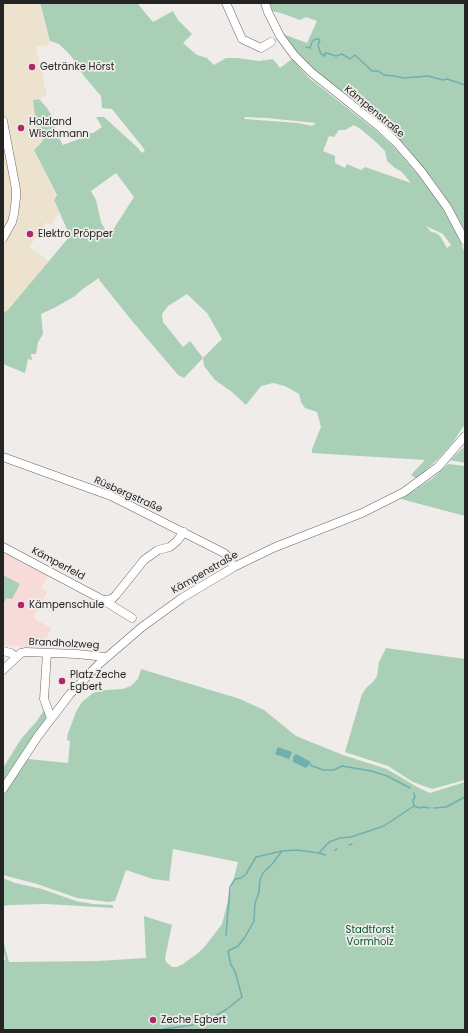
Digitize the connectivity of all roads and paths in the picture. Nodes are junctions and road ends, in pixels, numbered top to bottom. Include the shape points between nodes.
1 (265, 3) edge
2 (229, 4) edge
3 (271, 42) dead end
4 (3, 121) edge
5 (3, 238) edge
6 (465, 242) edge
7 (465, 436) edge
8 (3, 457) edge
9 (184, 532) junction
10 (3, 547) edge
11 (234, 567) junction
12 (103, 600) junction
13 (132, 618) dead end
14 (3, 651) edge
15 (47, 653) junction
16 (16, 657) junction
17 (106, 657) junction
18 (3, 670) edge
19 (51, 718) junction
20 (3, 790) edge

1 - 6 street, Kämpenstraße via 280,36 294,55 311,72 381,128 421,171 447,207
2 - 3 street via 242,39 261,48
4 - 5 street via 16,189 12,222
7 - 11 street, Kämpenstraße via 438,467 404,492
8 - 9 street, Rüsbergstraße via 111,496
9 - 11 street, Rüsbergstraße via 224,553
9 - 12 street via 170,547 158,550 144,560 112,599
10 - 12 street, Kämperfeld
11 - 17 street, Kämpenstraße via 163,610
12 - 13 street, Kämperfeld
14 - 16 street
15 - 16 street, Brandholzweg via 26,652
15 - 17 street, Brandholzweg
15 - 19 street via 44,699
16 - 18 street
17 - 19 street, Kämpenstraße
19 - 20 street, Kämpenstraße

